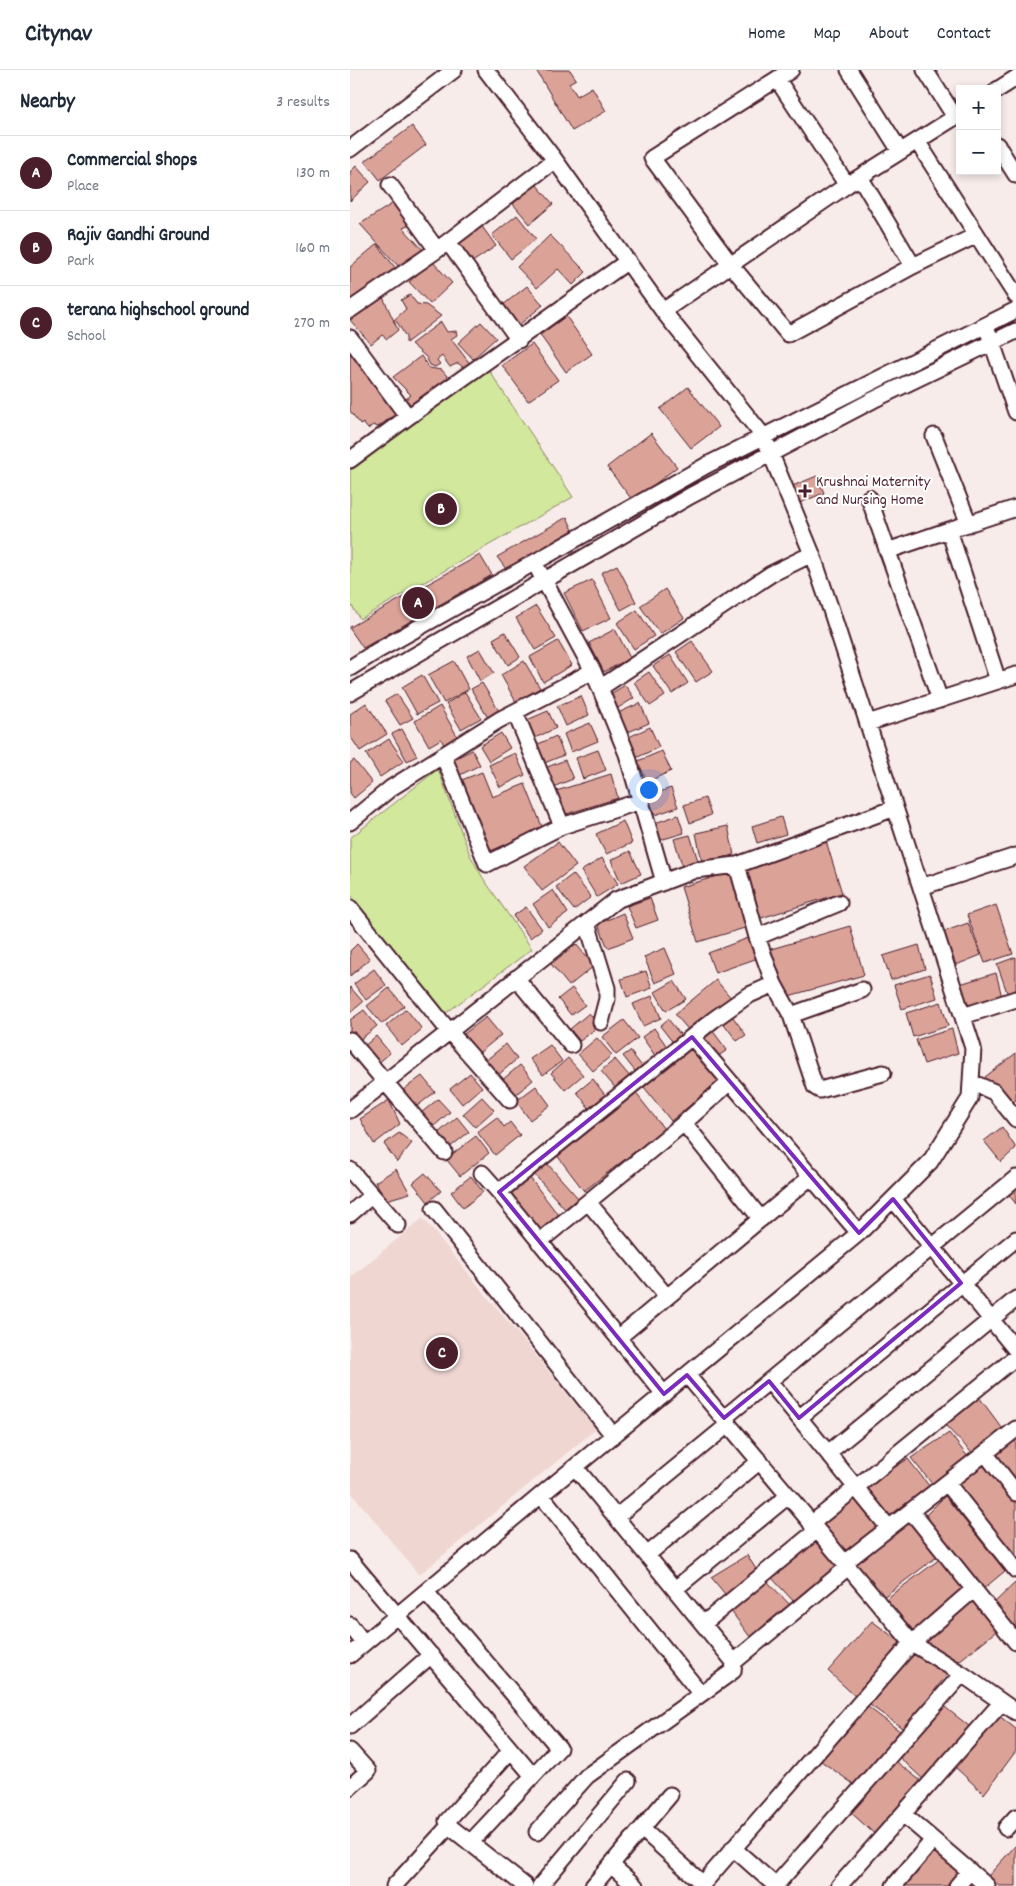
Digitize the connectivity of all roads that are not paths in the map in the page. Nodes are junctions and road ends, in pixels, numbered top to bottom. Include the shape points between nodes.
1 (454, 70) edge
2 (486, 70) edge
3 (791, 70) edge
4 (850, 70) edge
5 (926, 70) edge
6 (1011, 76) edge
7 (777, 79) junction
8 (1001, 86) edge
9 (956, 114) edge
10 (956, 116) edge
11 (917, 141) junction
12 (350, 148) edge
13 (900, 151) junction
14 (1001, 151) edge
15 (555, 160) junction
16 (1016, 175) edge
17 (853, 181) junction
18 (390, 185) dead end
19 (977, 235) junction
20 (442, 246) junction
21 (628, 261) junction
22 (731, 265) junction
23 (914, 266) junction
24 (1016, 296) edge
25 (350, 310) edge
26 (1016, 310) edge
27 (663, 311) junction
28 (986, 325) junction
29 (1016, 331) edge
30 (350, 338) edge
31 (519, 340) junction
32 (992, 342) junction
33 (1016, 412) edge
34 (408, 418) junction
35 (934, 436) dead end
36 (764, 437) junction
37 (771, 454) junction
38 (350, 460) edge
39 (869, 498) dead end
40 (1016, 508) edge
41 (968, 524) junction
42 (949, 530) junction
43 (888, 551) junction
44 (812, 554) junction
45 (534, 562) junction
46 (544, 580) junction
47 (351, 666) edge
48 (593, 671) junction
49 (1016, 675) edge
50 (998, 681) junction
51 (600, 688) junction
52 (350, 693) edge
53 (940, 700) junction
54 (515, 712) junction
55 (868, 723) junction
56 (443, 755) junction
57 (641, 801) junction
58 (896, 808) junction
59 (350, 822) edge
60 (562, 826) junction
61 (1016, 856) edge
62 (737, 865) junction
63 (664, 882) junction
64 (921, 887) junction
65 (840, 903) dead end
66 (350, 908) edge
67 (587, 923) junction
68 (758, 937) junction
69 (516, 978) junction
70 (774, 984) junction
71 (862, 990) dead end
72 (1015, 1002) edge
73 (791, 1015) junction
74 (963, 1016) junction
75 (601, 1022) dead end
76 (449, 1031) junction
77 (692, 1037) junction
78 (350, 1040) edge
79 (571, 1044) dead end
80 (883, 1073) dead end
81 (385, 1082) junction
82 (730, 1082) junction
83 (971, 1082) junction
84 (510, 1100) dead end
85 (350, 1110) edge
86 (1016, 1119) edge
87 (684, 1123) junction
88 (444, 1152) dead end
89 (350, 1170) edge
90 (482, 1174) dead end
91 (812, 1176) junction
92 (1016, 1178) edge
93 (499, 1192) junction
94 (372, 1195) junction
95 (893, 1199) junction
96 (588, 1202) junction
97 (434, 1209) dead end
98 (350, 1214) edge
99 (761, 1219) junction
100 (398, 1225) dead end
101 (859, 1233) junction
102 (1016, 1239) edge
103 (539, 1242) junction
104 (932, 1247) junction
105 (961, 1283) junction
106 (667, 1297) junction
107 (1016, 1299) edge
108 (991, 1320) junction
109 (618, 1338) junction
110 (1016, 1350) edge
111 (1016, 1357) edge
112 (687, 1375) junction
113 (769, 1381) junction
114 (664, 1394) junction
115 (799, 1418) junction
116 (726, 1421) junction
117 (1016, 1429) edge
118 (613, 1435) junction
119 (828, 1453) junction
120 (985, 1453) junction
121 (760, 1461) junction
122 (575, 1467) junction
123 (947, 1483) junction
124 (856, 1487) junction
125 (1016, 1493) edge
126 (541, 1495) junction
127 (788, 1496) junction
128 (911, 1511) junction
129 (616, 1516) junction
130 (814, 1527) junction
131 (889, 1528) junction
132 (647, 1555) junction
133 (350, 1560) edge
134 (846, 1565) junction
135 (1016, 1570) edge
136 (674, 1589) junction
137 (974, 1589) junction
138 (426, 1592) junction
139 (398, 1616) junction
140 (704, 1624) junction
141 (350, 1625) edge
142 (1016, 1642) edge
143 (364, 1643) junction
144 (912, 1643) junction
145 (350, 1655) edge
146 (431, 1655) junction
147 (734, 1662) junction
148 (962, 1674) junction
149 (701, 1694) junction
150 (1002, 1702) junction
151 (1016, 1712) edge
152 (350, 1726) edge
153 (511, 1750) junction
154 (350, 1751) edge
155 (533, 1776) junction
156 (628, 1781) dead end
157 (350, 1787) edge
158 (670, 1795) dead end
159 (903, 1814) junction
160 (449, 1826) junction
161 (642, 1829) junction
162 (537, 1832) dead end
163 (934, 1840) junction
164 (470, 1843) junction
165 (733, 1848) junction
166 (611, 1865) junction
167 (970, 1871) junction
168 (702, 1885) edge
169 (394, 1886) edge
170 (525, 1886) edge
171 (540, 1886) edge
172 (593, 1886) edge
173 (635, 1886) edge
174 (775, 1886) edge
175 (839, 1886) edge
176 (894, 1886) edge
177 (957, 1886) edge
178 (987, 1886) edge

1 - 12 street
2 - 15 street
3 - 7 street
4 - 13 street
5 - 9 street
6 - 8 street
7 - 17 street
7 - 22 street via 652,158
10 - 11 street
11 - 13 street
11 - 19 street
13 - 17 street
14 - 16 street
15 - 20 street
15 - 21 street
17 - 22 street
17 - 23 street
18 - 20 street
19 - 23 street
19 - 24 street
20 - 25 street
20 - 31 street
21 - 27 street
21 - 31 street
22 - 23 street via 788,334
22 - 27 street
26 - 28 street
27 - 36 street
28 - 32 street
28 - 36 street
29 - 32 street
30 - 34 street
31 - 34 street
32 - 33 street
32 - 37 street
34 - 38 street
35 - 41 street
36 - 37 street
36 - 45 street
37 - 44 street
37 - 46 street via 690,496
39 - 43 street
40 - 41 street
41 - 42 street
42 - 43 street
42 - 50 street
43 - 53 street
44 - 51 street via 771,574
44 - 55 street
45 - 46 street
45 - 47 street
46 - 48 street
46 - 52 street
48 - 51 street
48 - 54 street
49 - 50 street
50 - 53 street
51 - 57 street via 627,754
53 - 55 street
54 - 56 street
54 - 60 street
55 - 58 street
56 - 59 street via 391,788
56 - 60 street via 486,864
57 - 60 street
57 - 63 street
58 - 62 street
58 - 64 street
61 - 64 street
62 - 63 street via 694,870
62 - 68 street
63 - 67 street via 616,900
64 - 74 street
65 - 68 street
66 - 76 street
67 - 69 street
67 - 75 street via 607,988
68 - 70 street
69 - 76 street
69 - 79 street
70 - 73 street
70 - 77 street via 747,996
71 - 73 street
72 - 74 street
73 - 80 street via 812,1082 820,1090
74 - 83 street via 973,1048
76 - 81 street
76 - 84 street
77 - 82 street
77 - 93 street
78 - 81 street
81 - 85 street
81 - 88 street
82 - 87 street
82 - 91 street
83 - 86 street via 994,1092
83 - 95 street via 970,1098 930,1162
87 - 96 street
87 - 99 street
89 - 94 street
90 - 93 street
91 - 99 street
91 - 101 street
92 - 104 street
93 - 103 street
94 - 98 street
94 - 100 street
95 - 101 street
95 - 104 street
96 - 103 street
96 - 106 street
97 - 118 street
99 - 106 street
101 - 112 street
102 - 105 street
103 - 109 street
104 - 105 street
104 - 113 street
105 - 108 street
105 - 115 street
106 - 109 street
107 - 108 street
108 - 110 street
108 - 119 street
109 - 114 street
111 - 124 street
112 - 114 street
112 - 116 street
113 - 115 street
113 - 116 street
114 - 118 street
115 - 119 street
116 - 121 street
116 - 129 street
117 - 120 street
118 - 122 street
119 - 124 street
120 - 123 street
120 - 125 street
121 - 127 street
121 - 132 street
122 - 126 street
122 - 129 street
123 - 128 street
123 - 135 street
124 - 130 street
124 - 131 street
126 - 138 street
126 - 149 street
127 - 130 street
127 - 136 street
128 - 131 street
128 - 137 street
129 - 132 street
130 - 134 street
130 - 140 street
131 - 134 street
132 - 136 street
133 - 139 street
134 - 144 street
134 - 147 street
136 - 140 street
137 - 142 street
137 - 144 street
138 - 139 street
138 - 155 street via 559,1748
139 - 143 street
139 - 146 street
140 - 147 street
141 - 143 street
143 - 145 street
144 - 148 street
144 - 165 street
146 - 152 street
146 - 153 street
147 - 149 street via 734,1671
148 - 150 street
148 - 174 street
149 - 162 street via 587,1776
150 - 151 street
150 - 159 street
153 - 155 street
153 - 160 street via 447,1820
154 - 157 street via 368,1771
155 - 164 street
156 - 171 street
158 - 161 street
159 - 163 street
159 - 175 street
160 - 164 street
160 - 169 street
161 - 166 street
161 - 168 street
163 - 167 street
163 - 176 street
164 - 170 street
165 - 168 street
165 - 174 street
166 - 172 street
166 - 173 street
167 - 177 street
167 - 178 street

